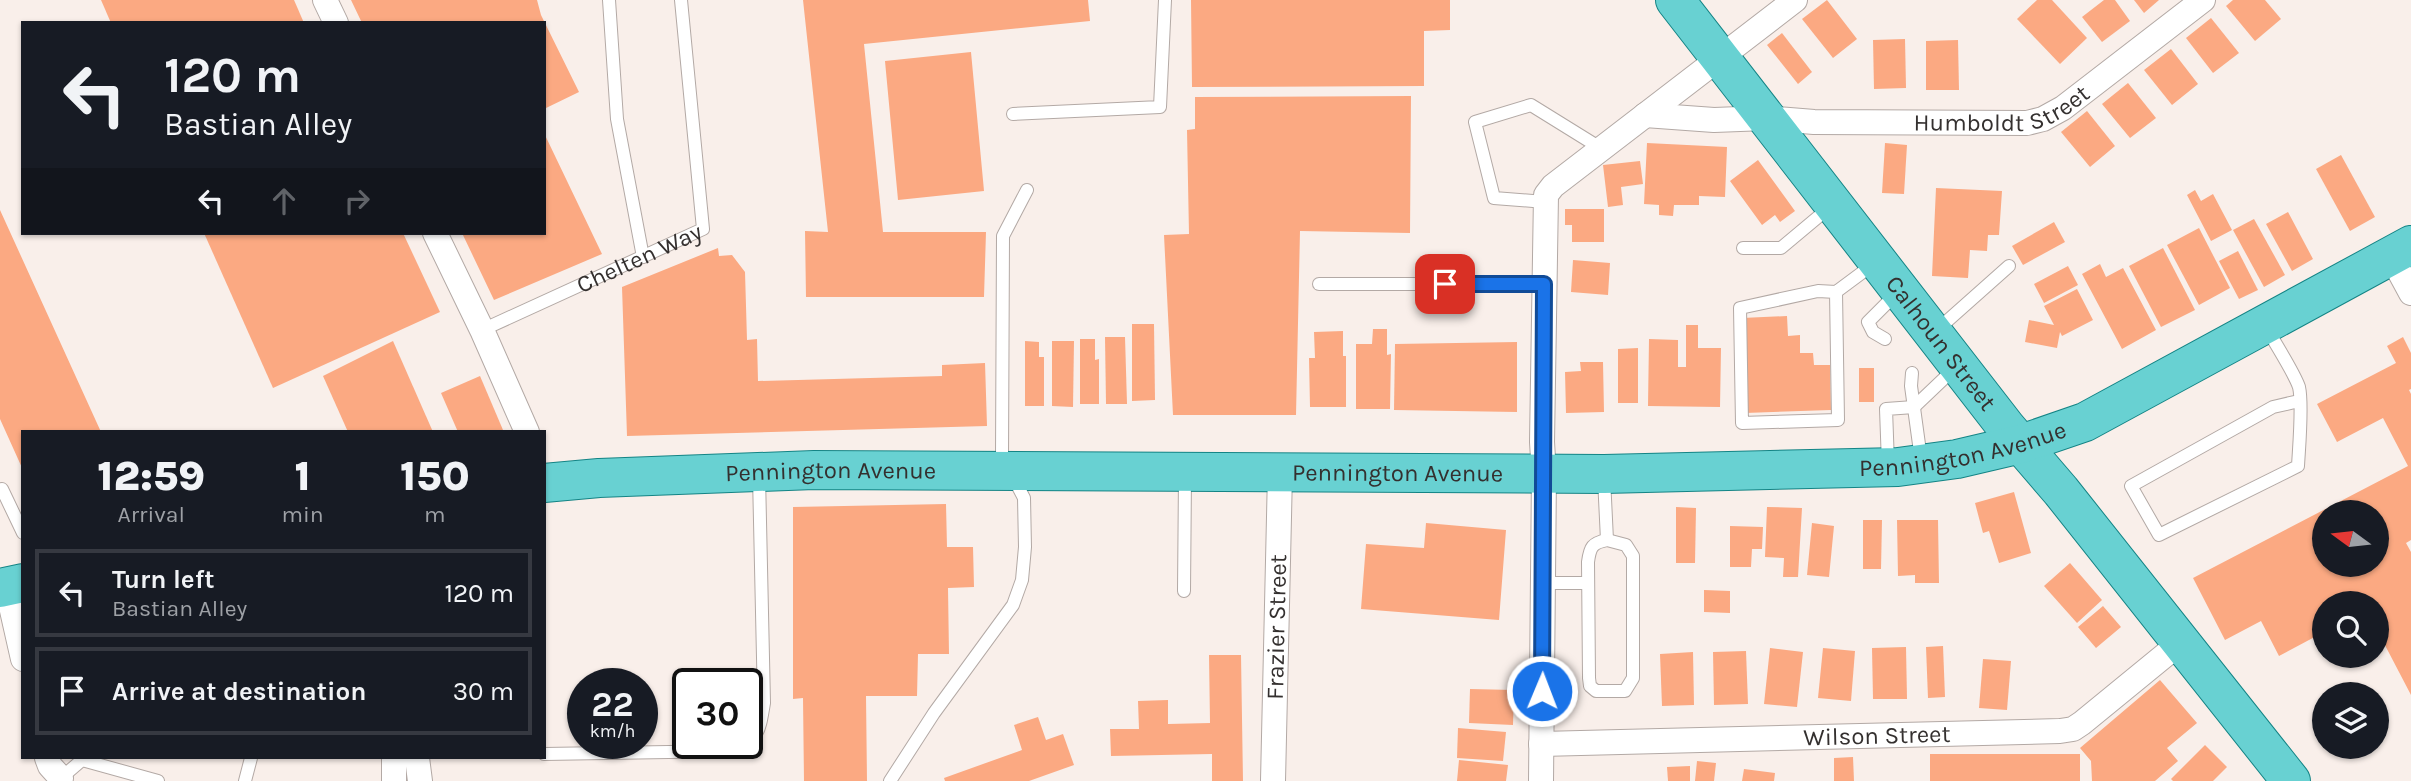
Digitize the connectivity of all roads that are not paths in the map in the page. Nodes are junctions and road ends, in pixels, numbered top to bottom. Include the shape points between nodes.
1 (325, 0) edge
2 (609, 0) edge
3 (681, 0) edge
4 (1165, 0) edge
5 (1675, 0) edge
6 (1795, 0) edge
7 (2203, 0) edge
8 (335, 21) edge
9 (1720, 58) junction
10 (1013, 114) dead end
11 (1645, 116) junction
12 (1766, 118) junction
13 (1602, 149) junction
14 (1027, 190) dead end
15 (1545, 202) junction
16 (1833, 204) junction
17 (436, 235) edge
18 (1743, 248) dead end
19 (2401, 250) edge
20 (643, 257) junction
21 (2009, 266) dead end
22 (1889, 275) junction
23 (1319, 284) dead end
24 (1544, 284) junction
25 (1836, 292) junction
26 (2411, 293) edge
27 (2265, 325) junction
28 (482, 330) junction
29 (1934, 332) junction
30 (1873, 348) dead end
31 (1959, 364) junction
32 (1912, 373) dead end
33 (2299, 401) junction
34 (1914, 407) junction
35 (526, 430) edge
36 (2021, 444) junction
37 (1905, 466) junction
38 (759, 472) junction
39 (1009, 472) junction
40 (1280, 472) junction
41 (1185, 473) junction
42 (1544, 474) junction
43 (1604, 474) junction
44 (546, 481) edge
45 (2, 489) edge
46 (21, 529) edge
47 (1607, 540) junction
48 (1543, 583) junction
49 (1588, 583) junction
50 (9, 586) edge
51 (1184, 591) dead end
52 (2181, 642) junction
53 (21, 650) edge
54 (1541, 744) junction
55 (546, 754) edge
56 (251, 759) edge
57 (394, 759) edge
58 (417, 759) edge
59 (54, 768) edge
60 (158, 781) edge
61 (245, 781) edge
62 (394, 781) edge
63 (420, 781) edge
64 (890, 781) edge
65 (1273, 781) edge
66 (1541, 781) edge
67 (2291, 781) edge

1 - 8 street
2 - 20 lane via 617,119
3 - 20 lane, Chelten Way via 703,229
4 - 10 lane via 1160,107
5 - 9 main road, Calhoun Street
6 - 9 street
7 - 12 street, Humboldt Street via 2043,119 2027,123
9 - 11 street
9 - 12 main road, Calhoun Street
11 - 12 street, Humboldt Street
11 - 13 street
12 - 16 main road, Calhoun Street
13 - 15 street via 1553,186
13 - 15 lane via 1531,105 1475,122 1494,198
14 - 39 lane via 1003,236 1002,456
15 - 24 street
16 - 18 lane via 1781,248
16 - 22 main road, Calhoun Street
17 - 28 street
19 - 26 street
19 - 27 main road, Pennington Avenue
20 - 28 lane, Chelten Way
21 - 29 lane
22 - 25 lane
22 - 29 main road, Calhoun Street
22 - 30 lane via 1868,321 1879,335
23 - 24 lane
24 - 42 street
25 - 25 lane via 1818,290 1740,308 1742,423 1838,420
27 - 33 lane via 2298,387
27 - 36 main road, Pennington Avenue via 2085,422
28 - 35 street
29 - 31 main road, Calhoun Street
31 - 34 lane
31 - 36 main road, Calhoun Street
32 - 34 lane via 1905,385
33 - 33 lane via 2298,466 2159,535 2131,486 2273,407
34 - 37 lane
34 - 37 lane via 1885,409
36 - 37 main road, Pennington Avenue
36 - 52 main road, Calhoun Street
37 - 43 main road, Pennington Avenue
38 - 39 main road, Pennington Avenue
38 - 44 main road, Pennington Avenue
38 - 55 lane via 764,703 760,727 751,742 731,751
39 - 41 main road, Pennington Avenue
39 - 64 lane via 1024,498 1022,580 1013,604
40 - 41 main road, Pennington Avenue
40 - 42 main road, Pennington Avenue
40 - 65 street, Frazier Street
41 - 51 lane
42 - 43 main road, Pennington Avenue
42 - 48 street
43 - 47 lane
45 - 46 lane
47 - 49 lane via 1590,547
47 - 49 lane via 1626,545 1633,556 1633,678 1625,691 1596,691 1590,686
48 - 49 lane
48 - 54 street
50 - 53 street
52 - 54 street, Wilson Street via 2073,729
52 - 67 main road, Calhoun Street
54 - 66 street
56 - 61 lane
57 - 62 street
58 - 63 street
59 - 60 lane via 82,760

